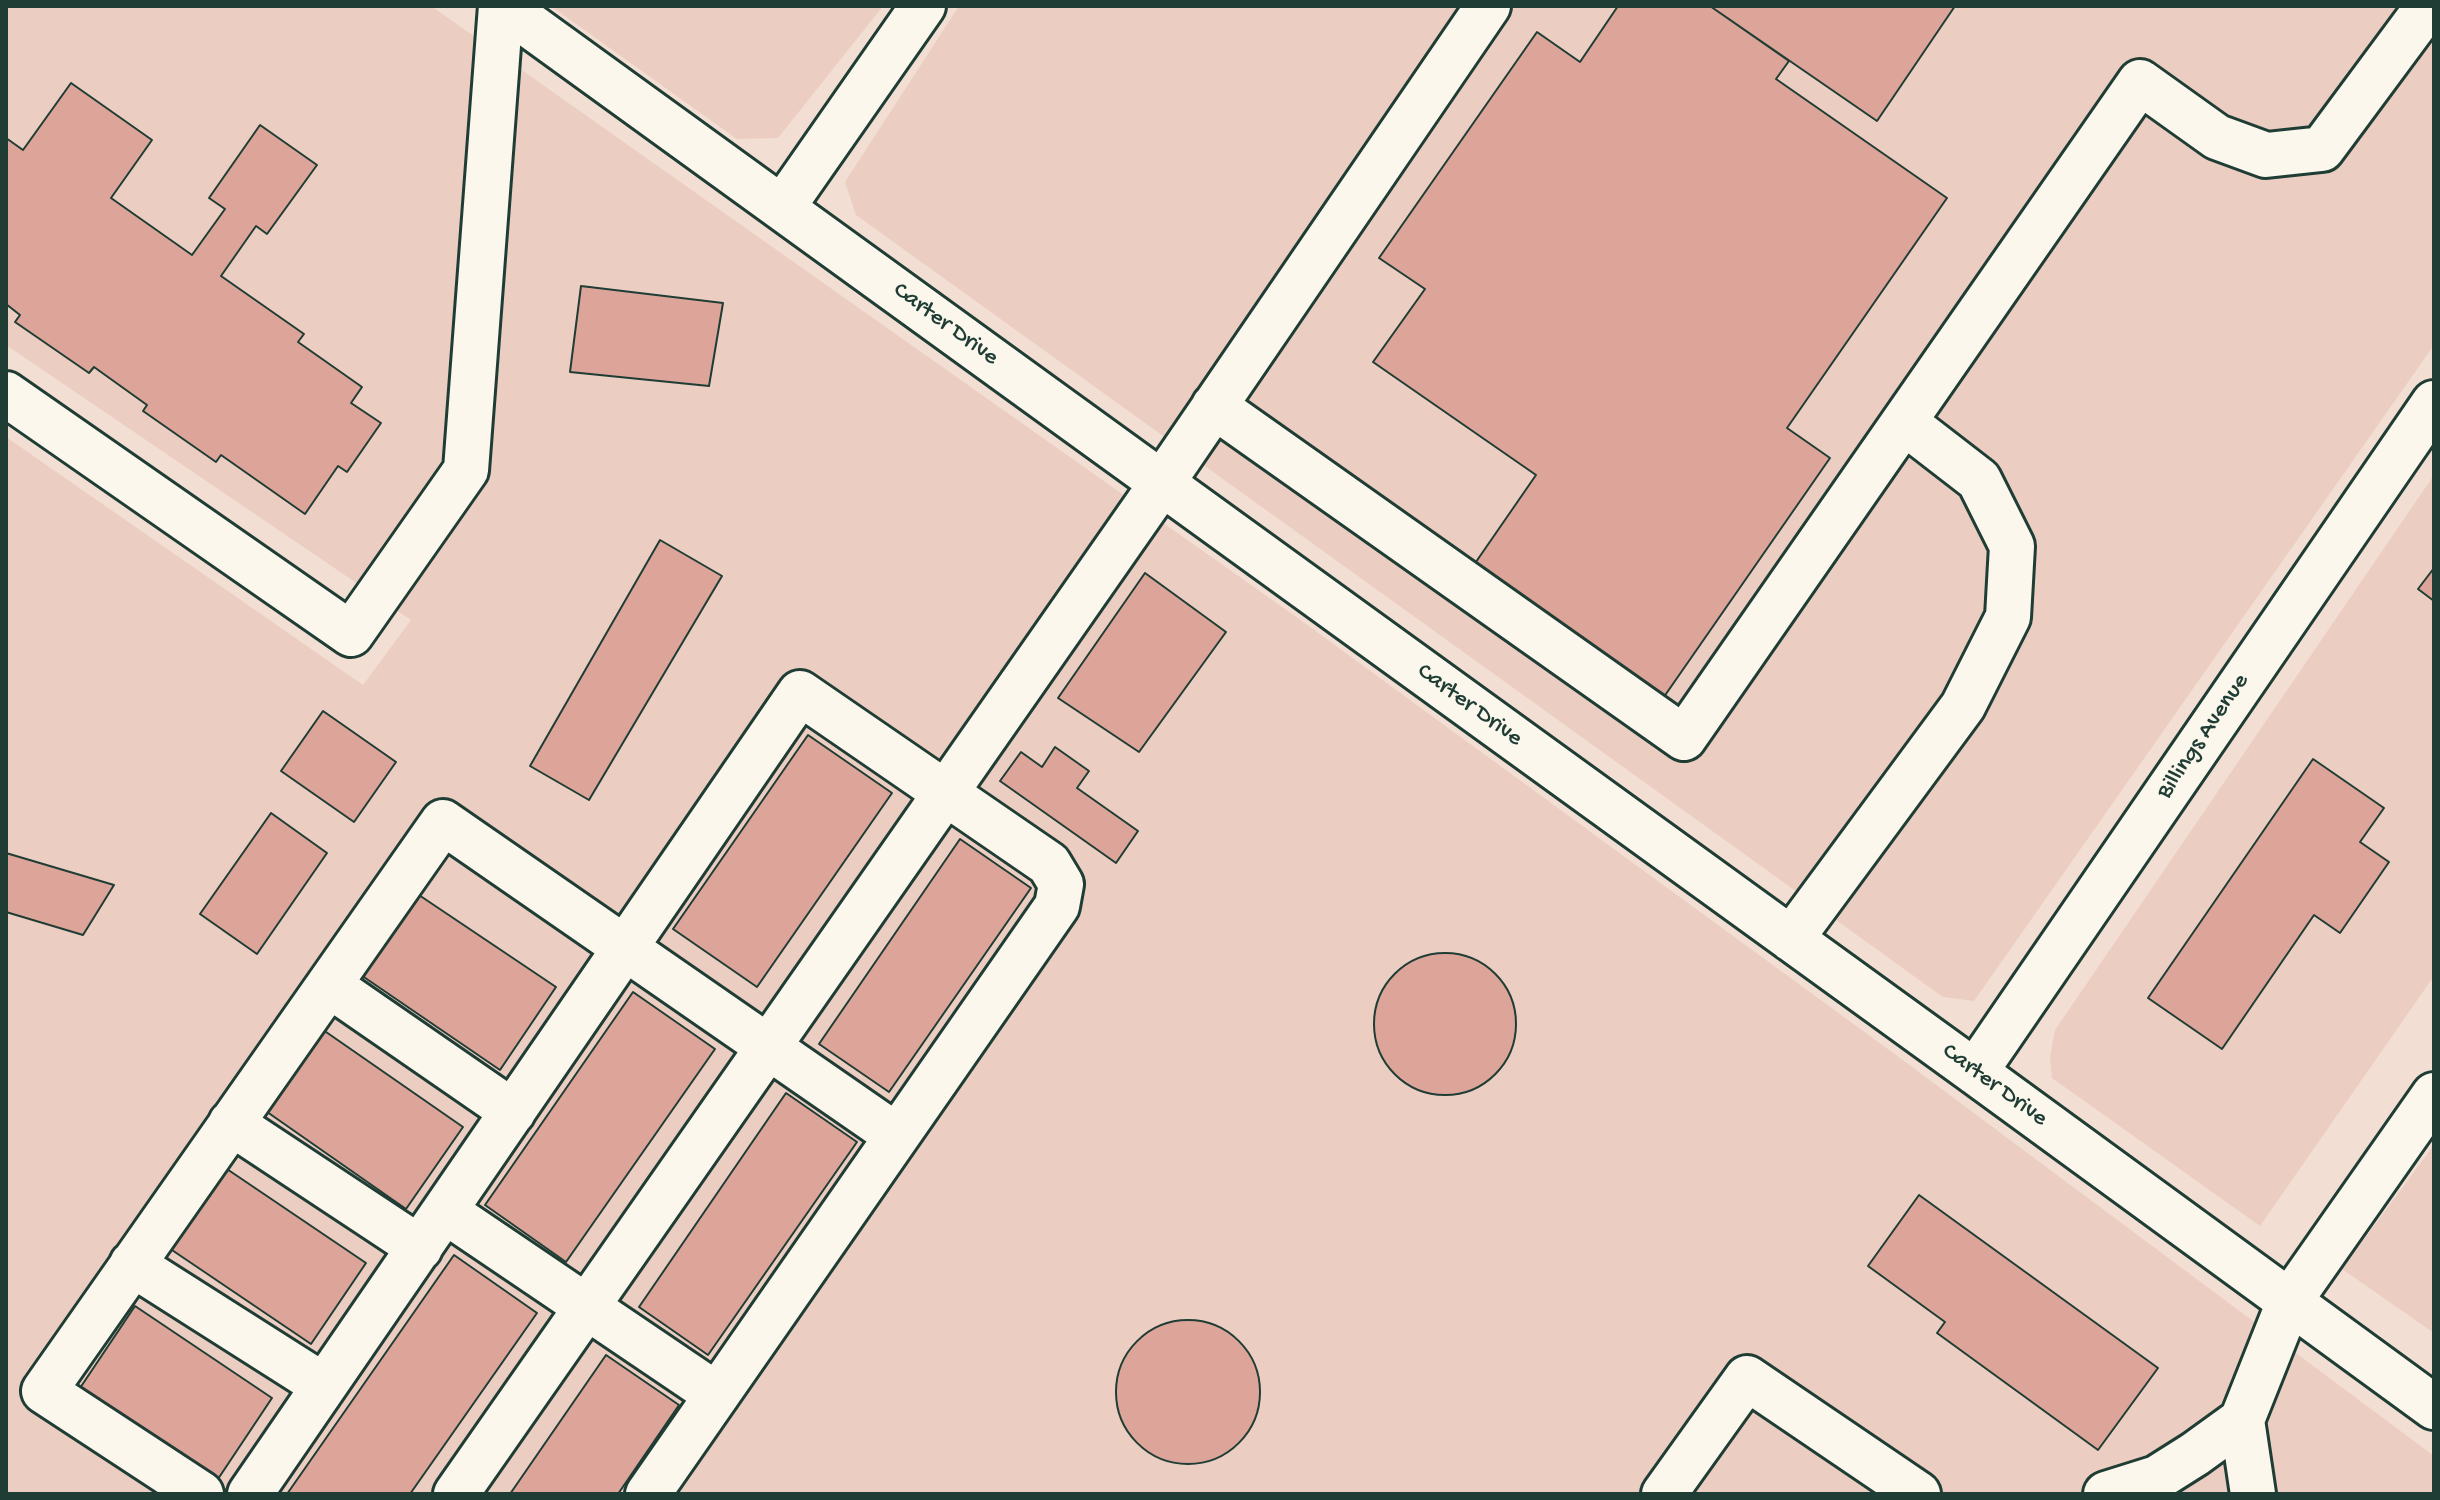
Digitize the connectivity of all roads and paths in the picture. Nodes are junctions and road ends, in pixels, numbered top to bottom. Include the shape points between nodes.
1 (502, 6) edge
2 (923, 6) edge
3 (1488, 6) edge
4 (2428, 6) edge
5 (782, 208) junction
6 (6, 394) edge
7 (2434, 403) edge
8 (1214, 406) junction
9 (1904, 422) junction
10 (1162, 483) junction
11 (946, 792) junction
12 (1791, 939) junction
13 (627, 948) junction
14 (329, 985) junction
15 (769, 1046) junction
16 (1975, 1072) junction
17 (2434, 1095) edge
18 (513, 1112) junction
19 (231, 1123) junction
20 (897, 1136) junction
21 (445, 1211) junction
22 (420, 1248) junction
23 (132, 1264) junction
24 (2289, 1302) junction
25 (587, 1306) junction
26 (324, 1386) junction
27 (717, 1395) junction
28 (2434, 1407) edge
29 (2242, 1420) junction
30 (201, 1494) edge
31 (250, 1494) edge
32 (456, 1494) edge
33 (648, 1494) edge
34 (1664, 1494) edge
35 (1918, 1494) edge
36 (2106, 1494) edge
37 (2253, 1494) edge

1 - 5 street, Carter Drive
1 - 6 street via 466,470 351,634
2 - 5 street
3 - 8 street
4 - 9 street via 2322,149 2266,155 2217,137 2140,82
5 - 10 street, Carter Drive
7 - 16 street, Billings Avenue
8 - 9 street via 1684,738
8 - 10 street
9 - 12 street via 1979,480 2012,546 2008,617 1963,706
10 - 11 street
10 - 12 street, Carter Drive
11 - 13 street via 800,693
11 - 15 street
11 - 20 street via 1049,864 1061,884 1057,906
12 - 16 street, Carter Drive
13 - 14 street via 443,822
13 - 15 street
13 - 18 street
14 - 18 street
14 - 19 street
15 - 20 street
15 - 25 street
16 - 24 street, Carter Drive
17 - 24 street
18 - 21 street
19 - 22 street
19 - 23 street
20 - 27 street
21 - 22 street
21 - 25 street
22 - 26 street
23 - 26 street
23 - 30 street via 44,1391
24 - 28 street, Carter Drive
24 - 29 street
25 - 27 street
25 - 32 street
26 - 31 street
27 - 33 street
29 - 36 street via 2157,1478
29 - 37 street
34 - 35 street via 1747,1378

